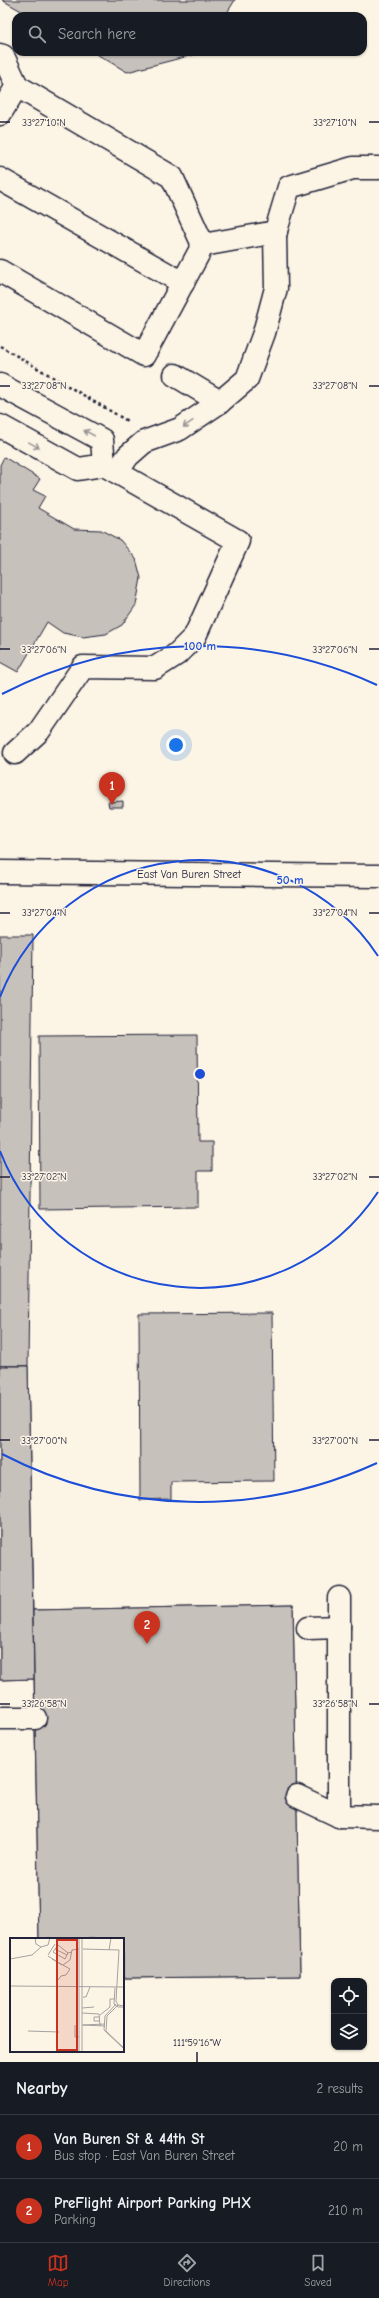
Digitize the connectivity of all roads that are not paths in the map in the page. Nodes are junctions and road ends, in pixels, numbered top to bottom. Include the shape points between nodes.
1 (0, 54) edge
2 (17, 86) junction
3 (0, 114) edge
4 (379, 168) edge
5 (0, 179) edge
6 (276, 232) junction
7 (203, 245) junction
8 (0, 271) edge
9 (183, 283) junction
10 (175, 375) dead end
11 (0, 385) edge
12 (220, 402) junction
13 (0, 426) edge
14 (111, 468) junction
15 (15, 753) dead end
16 (0, 872) edge
17 (379, 876) edge
18 (338, 1598) dead end
19 (338, 1627) junction
20 (308, 1628) dead end
21 (0, 1718) edge
22 (35, 1718) dead end
23 (297, 1796) dead end
24 (338, 1816) junction
25 (379, 1817) edge

1 - 2 main road
2 - 3 main road
2 - 7 main road via 172,176
4 - 6 main road via 353,168 289,187
5 - 9 main road
6 - 7 main road
6 - 12 main road via 276,288 264,333 247,379
7 - 9 main road
8 - 9 main road via 144,355
10 - 12 main road
14 -> 11 main road via 102,440
12 -> 14 main road via 180,429 144,442
13 -> 14 main road via 78,469
14 - 15 main road via 238,541 194,636 177,654 155,668 83,667 39,731
16 - 17 main road, East Van Buren Street
18 - 19 main road
19 - 20 main road
19 - 24 main road
21 - 22 main road
23 - 24 main road
24 - 25 main road

